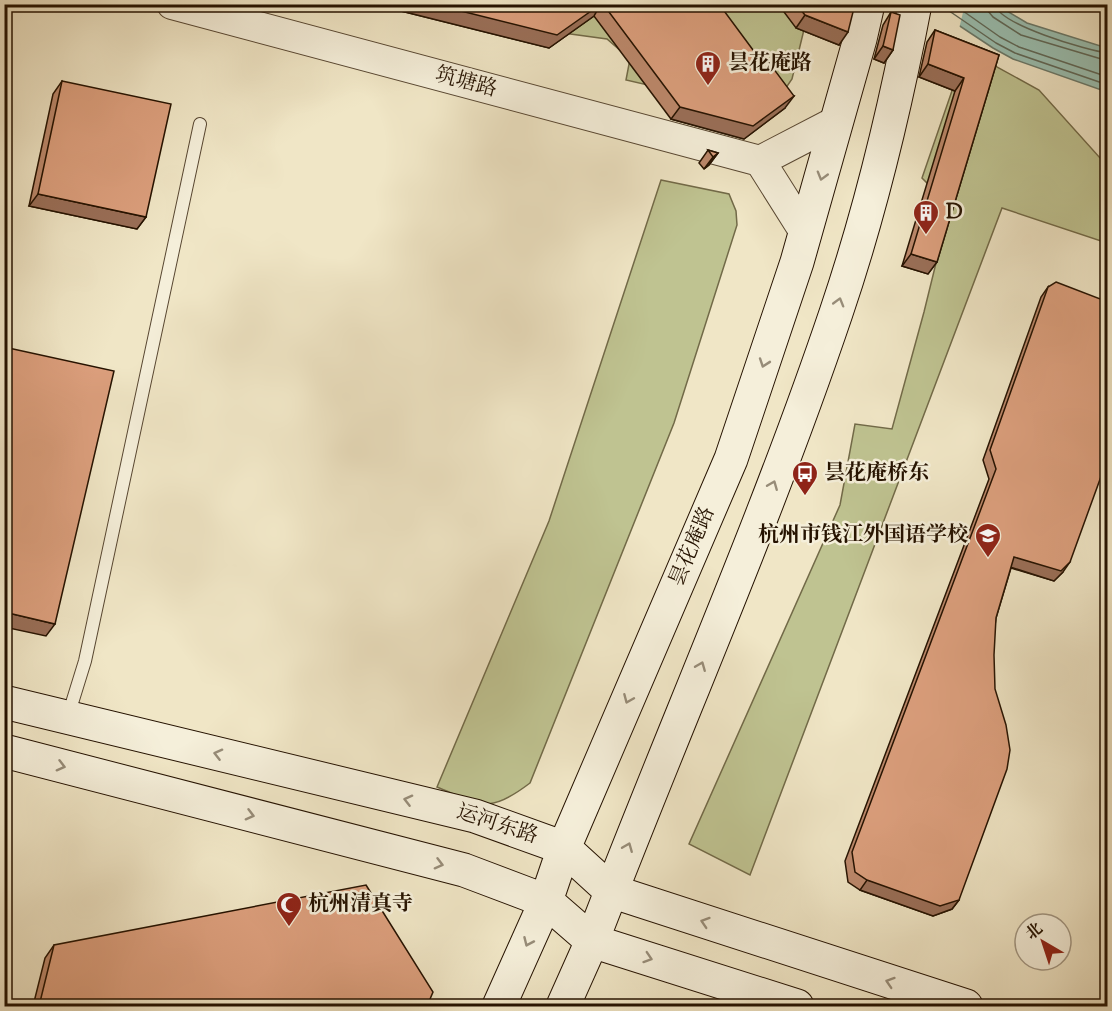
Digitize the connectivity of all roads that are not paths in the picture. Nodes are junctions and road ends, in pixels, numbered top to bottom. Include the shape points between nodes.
1 (172, 4) edge
2 (868, 4) edge
3 (915, 4) edge
4 (837, 121) junction
5 (200, 124) dead end
6 (760, 161) junction
7 (806, 234) junction
8 (4, 702) edge
9 (68, 717) junction
10 (4, 751) edge
11 (564, 848) junction
12 (611, 891) junction
13 (546, 901) junction
14 (592, 941) junction
15 (499, 1006) edge
16 (563, 1006) edge
17 (797, 1006) edge
18 (966, 1006) edge

1 - 6 street, 筑塘路
2 - 4 main road, 昙花庵路
12 -> 3 main road via 777,474 836,312 877,174
4 - 6 street
4 -> 7 main road, 昙花庵路
5 - 9 lane via 85,661
6 - 7 street
7 -> 11 main road, 昙花庵路 via 731,459
8 - 9 main road, 运河东路
11 -> 9 main road, 运河东路 via 475,816
10 -> 13 main road via 464,870
11 - 12 main road, 运河东路
11 - 13 main road, 昙花庵路
12 - 14 main road
18 -> 12 main road, 运河东路
13 - 14 main road
13 -> 15 main road, 昙花庵路
14 - 16 main road
14 -> 17 main road

